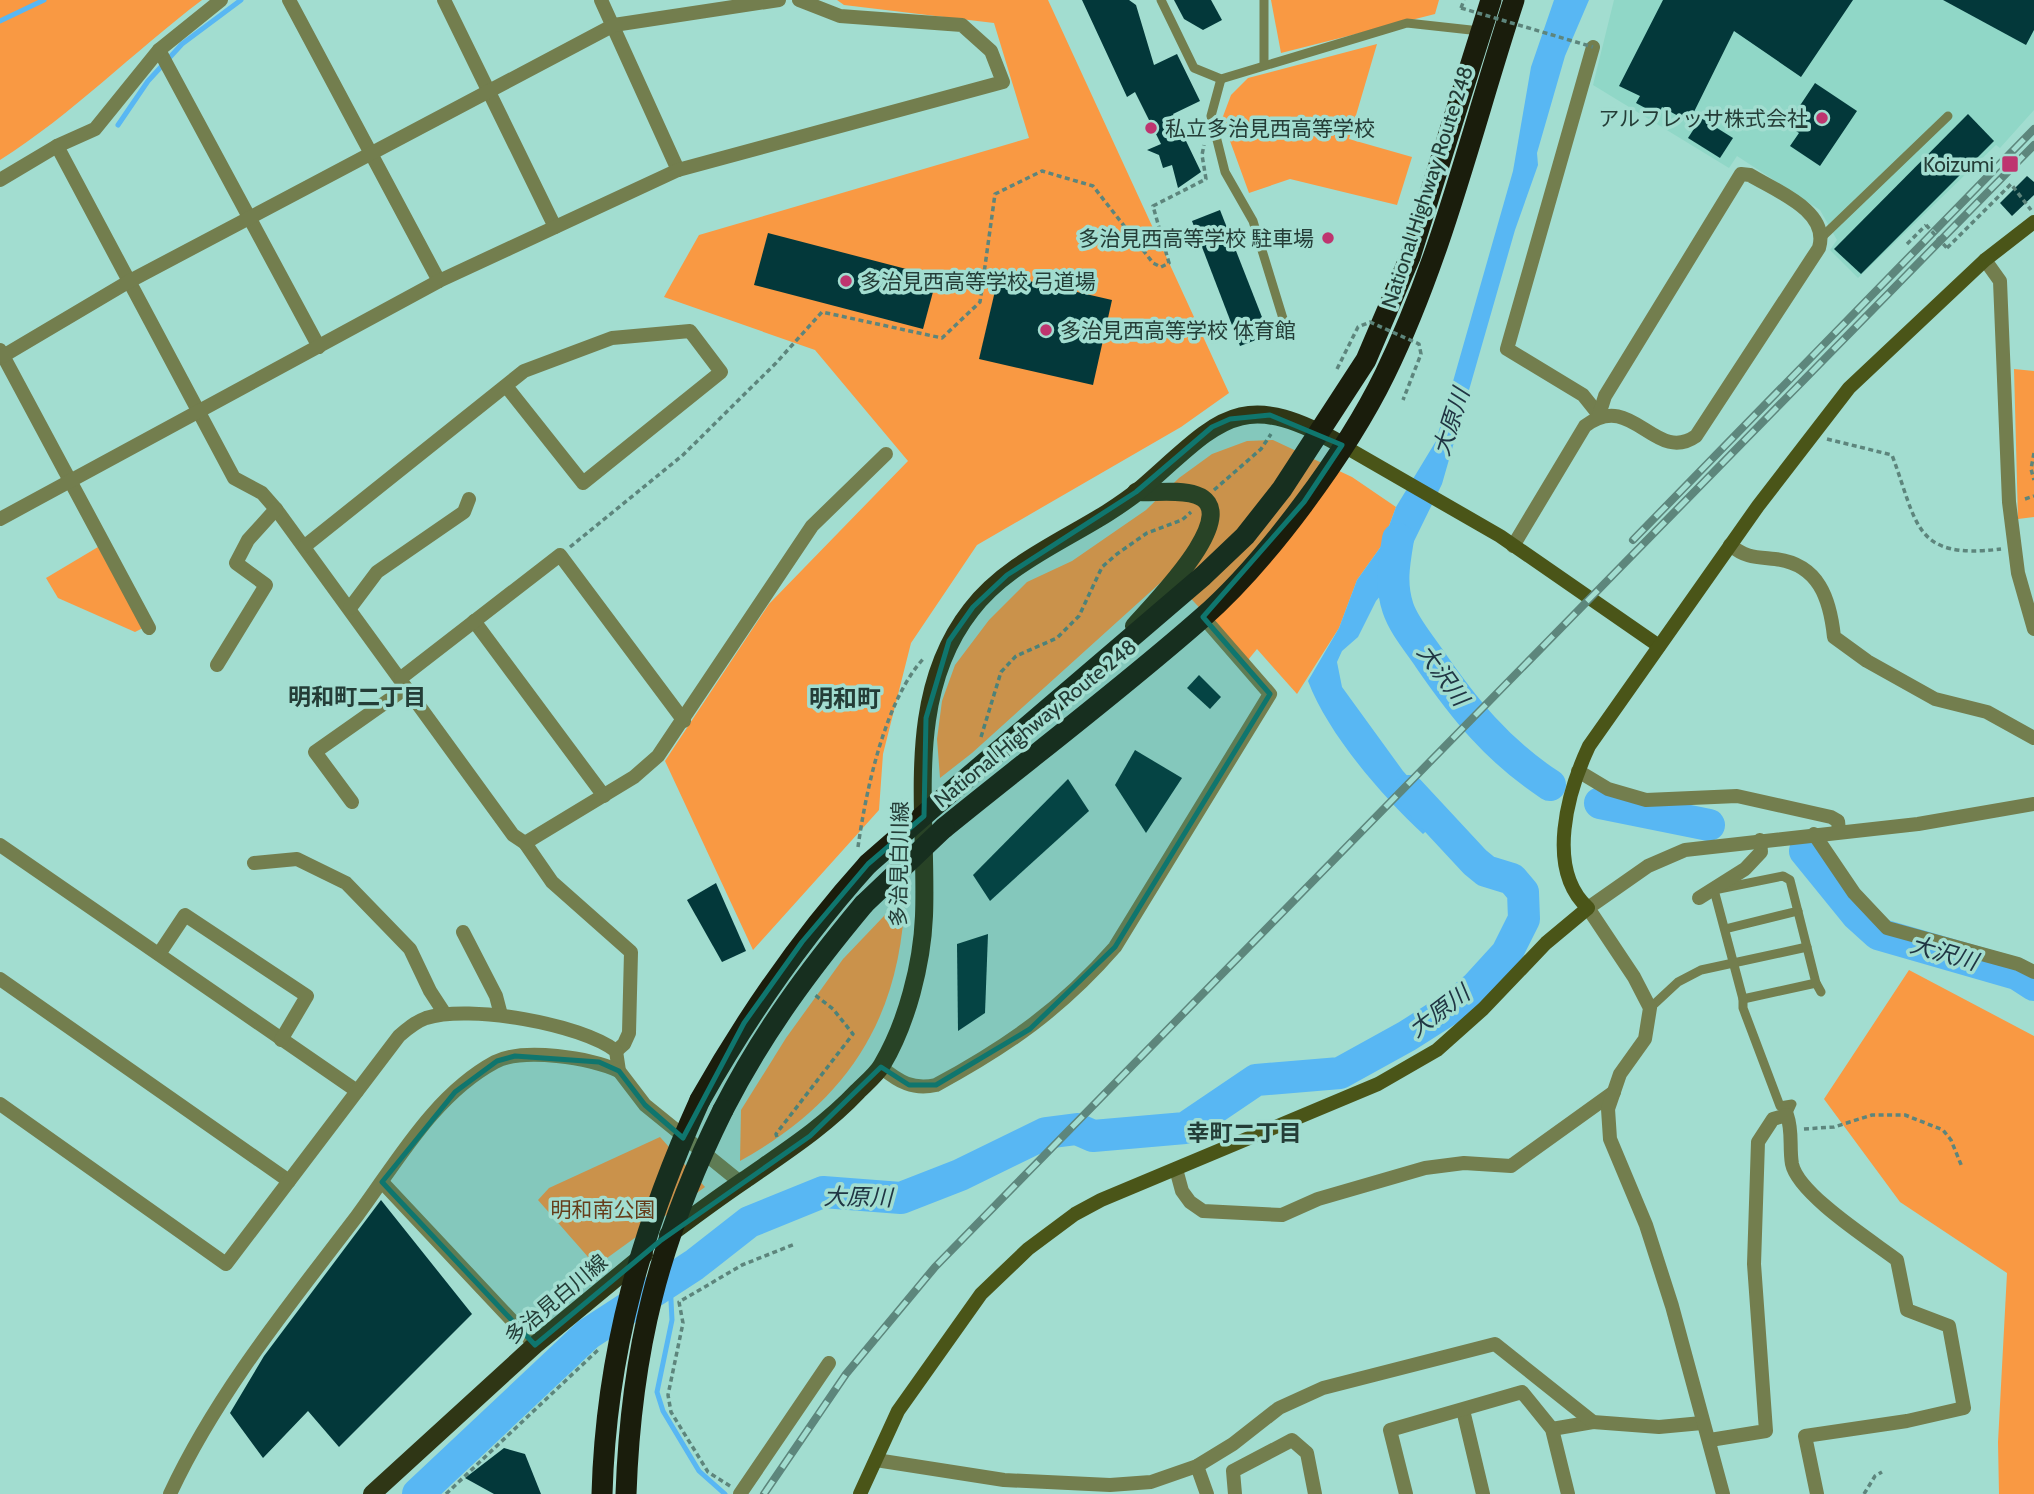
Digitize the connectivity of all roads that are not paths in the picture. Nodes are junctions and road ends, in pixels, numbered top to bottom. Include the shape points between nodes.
1 (221, 0) edge
2 (289, 0) edge
3 (444, 0) edge
4 (601, 0) edge
5 (779, 0) edge
6 (799, 0) edge
7 (1161, 0) edge
8 (1264, 0) edge
9 (1491, 0) edge
10 (1514, 0) edge
11 (614, 25) junction
12 (1482, 31) junction
13 (1593, 47) road end
14 (159, 50) junction
15 (1264, 65) junction
16 (1221, 79) junction
17 (490, 89) junction
18 (1948, 116) dead end
19 (57, 146) junction
20 (371, 153) junction
21 (678, 170) junction
22 (0, 180) edge
23 (250, 216) junction
24 (2034, 222) edge
25 (555, 227) junction
26 (1823, 236) junction
27 (1984, 260) junction
28 (439, 281) junction
29 (128, 282) junction
30 (1285, 325) dead end
31 (319, 346) junction
32 (2, 353) edge
33 (506, 386) junction
34 (197, 411) junction
35 (1599, 415) junction
36 (1318, 432) junction
37 (1342, 445) junction
38 (886, 454) dead end
39 (69, 482) junction
40 (1136, 492) junction
41 (469, 499) dead end
42 (276, 509) junction
43 (0, 519) edge
44 (1730, 545) junction
45 (305, 546) junction
46 (1513, 546) junction
47 (350, 608) junction
48 (1203, 617) junction
49 (474, 621) junction
50 (149, 628) dead end
51 (2034, 629) edge
52 (1659, 646) junction
53 (1107, 658) junction
54 (217, 665) dead end
55 (403, 683) junction
56 (684, 721) junction
57 (2034, 738) edge
58 (1578, 771) junction
59 (604, 796) junction
60 (352, 802) dead end
61 (2034, 804) edge
62 (1839, 831) junction
63 (1814, 834) junction
64 (1760, 840) junction
65 (525, 843) junction
66 (0, 845) edge
67 (254, 863) dead end
68 (1714, 890) junction
69 (1699, 898) dead end
70 (1588, 908) junction
71 (1798, 911) junction
72 (1725, 929) junction
73 (463, 932) dead end
74 (1807, 947) junction
75 (159, 954) junction
76 (1733, 962) junction
77 (2034, 972) edge
78 (0, 979) edge
79 (1743, 999) junction
80 (1650, 1008) junction
81 (445, 1014) junction
82 (501, 1015) junction
83 (281, 1040) junction
84 (616, 1051) junction
85 (881, 1067) junction
86 (619, 1071) junction
87 (357, 1091) junction
88 (1614, 1092) junction
89 (0, 1104) edge
90 (1789, 1121) junction
91 (1177, 1169) junction
92 (289, 1181) junction
93 (382, 1182) junction
94 (740, 1182) junction
95 (535, 1345) junction
96 (829, 1363) dead end
97 (1463, 1410) junction
98 (1593, 1422) junction
99 (1702, 1423) junction
100 (1552, 1429) junction
101 (1710, 1440) junction
102 (876, 1460) junction
103 (1197, 1466) junction
104 (1110, 1490) edge
105 (740, 1493) edge
106 (170, 1494) edge
107 (372, 1494) edge
108 (602, 1494) edge
109 (626, 1494) edge
110 (860, 1494) edge
111 (1207, 1494) edge
112 (1236, 1494) edge
113 (1315, 1494) edge
114 (1406, 1494) edge
115 (1483, 1494) edge
116 (1568, 1494) edge
117 (1723, 1494) edge
118 (1817, 1494) edge

1 - 14 street
2 - 20 street
3 - 17 street
4 - 11 street
5 - 11 street
6 - 21 street via 840,16 962,25 991,51 1003,82
7 - 16 lane via 1194,68
8 - 15 lane
9 - 12 highway, National Highway Route 248
10 - 37 highway, National Highway Route 248 via 1425,284 1384,376
11 - 17 street
11 - 21 street
12 - 15 lane via 1407,23
12 - 36 highway, National Highway Route 248 via 1410,257 1366,360
13 - 35 street via 1507,349 1583,395
14 - 19 street via 95,130
14 - 23 street
15 - 16 lane
16 - 30 lane via 1211,116 1226,172 1253,221
17 - 20 street
17 - 25 street
18 - 26 lane
19 - 22 street
19 - 29 street
20 - 23 street
20 - 28 street
21 - 25 street
23 - 29 street
23 - 31 street
24 - 27 street
25 - 28 street
26 - 35 street via 1696,436 1684,444 1673,444 1615,415
26 - 35 street via 1810,213 1750,175 1741,174 1605,396
27 - 44 street via 1849,387
27 - 51 street via 2000,281 2013,548
28 - 31 street
29 - 32 street
29 - 34 street
31 - 34 street
32 - 39 street
33 - 33 street via 583,483 721,372 690,331 612,338 524,371
33 - 45 street
34 - 39 street
34 - 42 street via 234,478 262,494
35 - 46 street via 1585,426
36 - 37 main road, 多治見白川線
36 - 40 main road, 多治見白川線 via 1282,418 1251,414 1212,427
36 - 53 highway, National Highway Route 248 via 1245,536
37 - 46 street
37 - 48 highway, National Highway Route 248 via 1304,502
38 - 56 street via 812,526
39 - 43 street
39 - 50 street
40 - 53 main road via 1185,493 1204,499 1211,515 1209,530 1195,554
40 - 85 main road, 多治見白川線 via 1007,575 973,607 949,641 926,718 924,919 909,997
41 - 47 street via 464,512 377,572
42 - 45 street
42 - 54 street via 248,540 236,562 266,585
44 - 52 street
44 - 57 street via 1750,558 1791,562 1809,571 1831,608 1834,637 1867,661 1935,699 1979,709
45 - 47 street
46 - 52 street
47 - 55 street
48 - 85 street via 1270,694 1115,947 1088,979 1030,1029 936,1085 909,1085
48 - 109 highway, National Highway Route 248, bridge via 944,828 864,904 799,982 751,1055 694,1169 669,1235 645,1321 629,1420
49 - 55 street
49 - 56 street via 560,555
49 - 59 street
52 - 58 street via 1589,746
53 - 108 highway, National Highway Route 248, bridge via 939,802 863,856 744,1023 700,1100 665,1177 635,1272 614,1364 603,1443
55 - 60 street via 315,752
55 - 65 street via 513,835
56 - 59 street via 658,756
58 - 62 street via 1608,789 1646,800 1707,796 1761,800 1831,817 1838,821
58 - 70 street via 1566,811 1564,841 1576,898
59 - 65 street
61 - 62 street via 1931,822
62 - 63 street
63 - 64 street
63 - 77 street via 1854,894 1887,929
64 - 68 street via 1761,852
64 - 70 street via 1685,850 1648,866
65 - 84 street via 552,882 631,952 629,1033
66 - 75 street
67 - 81 street via 297,859 346,883 410,948
68 - 69 street
68 - 71 lane via 1783,876 1790,880
68 - 72 lane
70 - 80 street
70 - 91 street via 1437,1049 1378,1084
71 - 72 lane
71 - 74 lane
72 - 76 lane
73 - 82 street
74 - 76 lane
74 - 79 lane via 1818,987
75 - 83 street
75 - 83 street via 185,915 307,996
76 - 79 lane
76 - 80 lane via 1678,982
78 - 92 street
79 - 90 lane via 1754,1043 1780,1106 1792,1104
80 - 88 street via 1645,1039 1620,1074
81 - 82 street
81 - 87 street via 411,1025
82 - 84 street via 601,1039
83 - 87 street
84 - 86 street
85 - 94 main road, 多治見白川線 via 833,1117
86 - 93 street via 599,1062 562,1058 515,1056 497,1061 454,1092
86 - 94 street via 663,1122
87 - 92 street
88 - 91 street via 1511,1166 1465,1163 1425,1167 1318,1199 1282,1215 1203,1211 1182,1191
88 - 99 street via 1608,1110 1610,1139 1657,1259
89 - 92 street via 226,1264
90 - 101 street via 1773,1119 1758,1142 1754,1264 1766,1430
90 - 118 street via 1792,1166 1805,1187 1897,1260 1907,1310 1949,1326 1964,1408 1805,1436
91 - 102 street via 1075,1214 1028,1249 981,1294 898,1411
93 - 95 street
93 - 106 street via 229,1390
94 - 95 main road, 多治見白川線 via 660,1241
95 - 107 main road, 多治見白川線
96 - 105 street
97 - 100 street via 1522,1392
97 - 114 street via 1390,1430
97 - 115 street
98 - 99 street via 1659,1427
98 - 100 street
98 - 103 street via 1494,1344 1322,1388 1279,1408
99 - 101 street
100 - 116 street
101 - 117 street
102 - 104 street via 1003,1480
102 - 110 street
103 - 104 street
103 - 111 street
112 - 113 street via 1233,1471 1292,1440 1307,1453

